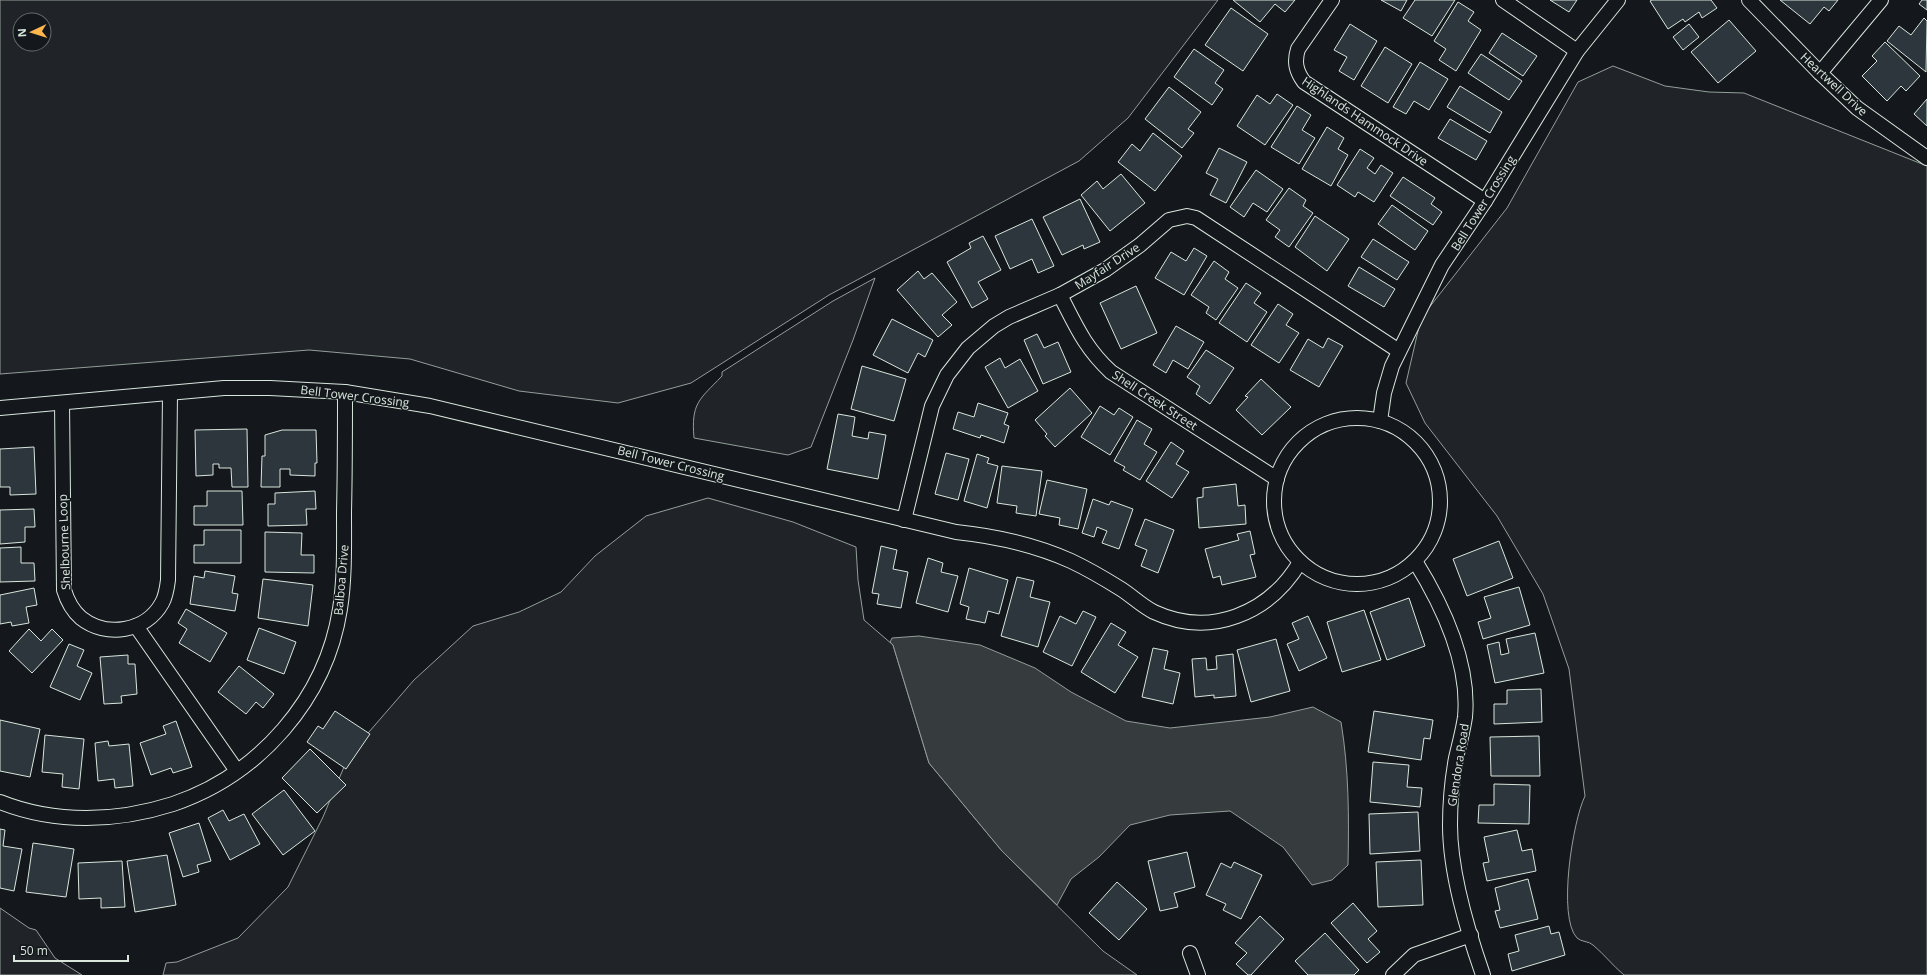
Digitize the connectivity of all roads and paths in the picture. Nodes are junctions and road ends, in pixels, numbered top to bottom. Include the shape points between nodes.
1 (1332, 0) edge
2 (1502, 0) edge
3 (1618, 0) edge
4 (1749, 0) edge
5 (1881, 0) edge
6 (1577, 51) junction
7 (1820, 73) junction
8 (1927, 158) edge
9 (1485, 201) junction
10 (1060, 295) junction
11 (1399, 351) junction
12 (345, 392) junction
13 (170, 394) junction
14 (62, 403) junction
15 (0, 408) edge
16 (1380, 421) junction
17 (1277, 479) junction
18 (904, 520) junction
19 (1415, 561) junction
20 (1300, 562) junction
21 (136, 626) junction
22 (237, 771) junction
23 (0, 802) edge
24 (1471, 935) junction
25 (1190, 953) dead end
26 (1198, 975) edge
27 (1394, 975) edge
28 (1483, 975) edge

1 - 9 street, Highlands Hammock Drive via 1298,49 1295,62 1304,82
2 - 6 street
3 - 6 street, Bell Tower Crossing
4 - 7 street, Heartwell Drive
5 - 7 street
6 - 9 street, Bell Tower Crossing
7 - 8 street, Heartwell Drive via 1857,108
9 - 11 street, Bell Tower Crossing via 1442,265
10 - 11 street, Mayfair Drive via 1105,270 1169,220 1187,216 1196,218
10 - 17 street, Shell Creek Street via 1084,341 1096,358 1112,372
10 - 18 street, Mayfair Drive via 994,326 968,348 950,371 932,406
11 - 16 street, Bell Tower Crossing via 1384,393
12 - 13 street, Bell Tower Crossing via 224,388
12 - 18 street, Bell Tower Crossing via 430,406
12 - 22 street, Balboa Drive via 342,590 331,646 316,681 297,714 272,743
13 - 14 street, Bell Tower Crossing
13 - 21 street, Shelbourne Loop via 168,580 162,604 144,622
14 - 15 street, Bell Tower Crossing
14 - 21 street, Shelbourne Loop via 64,590 75,612 88,623 112,630
16 - 17 street via 1349,418 1311,431 1291,449
16 - 19 street via 1400,430 1420,447 1438,482 1438,521 1428,544
17 - 20 street via 1274,500 1278,528 1283,540
18 - 20 street, Bell Tower Crossing via 956,532 1014,541 1051,553 1087,569 1152,611 1169,618 1196,623 1233,618 1251,610 1268,600 1283,586
19 - 20 street via 1390,578 1364,584 1337,582 1317,574
19 - 24 street, Glendora Road via 1448,627 1466,689 1465,719 1452,782 1450,826 1455,870
21 - 22 street
22 - 23 street, Balboa Drive via 186,800 137,814 103,819 70,818 38,813
24 - 27 street via 1414,955
24 - 28 street, Glendora Road
25 - 26 street

